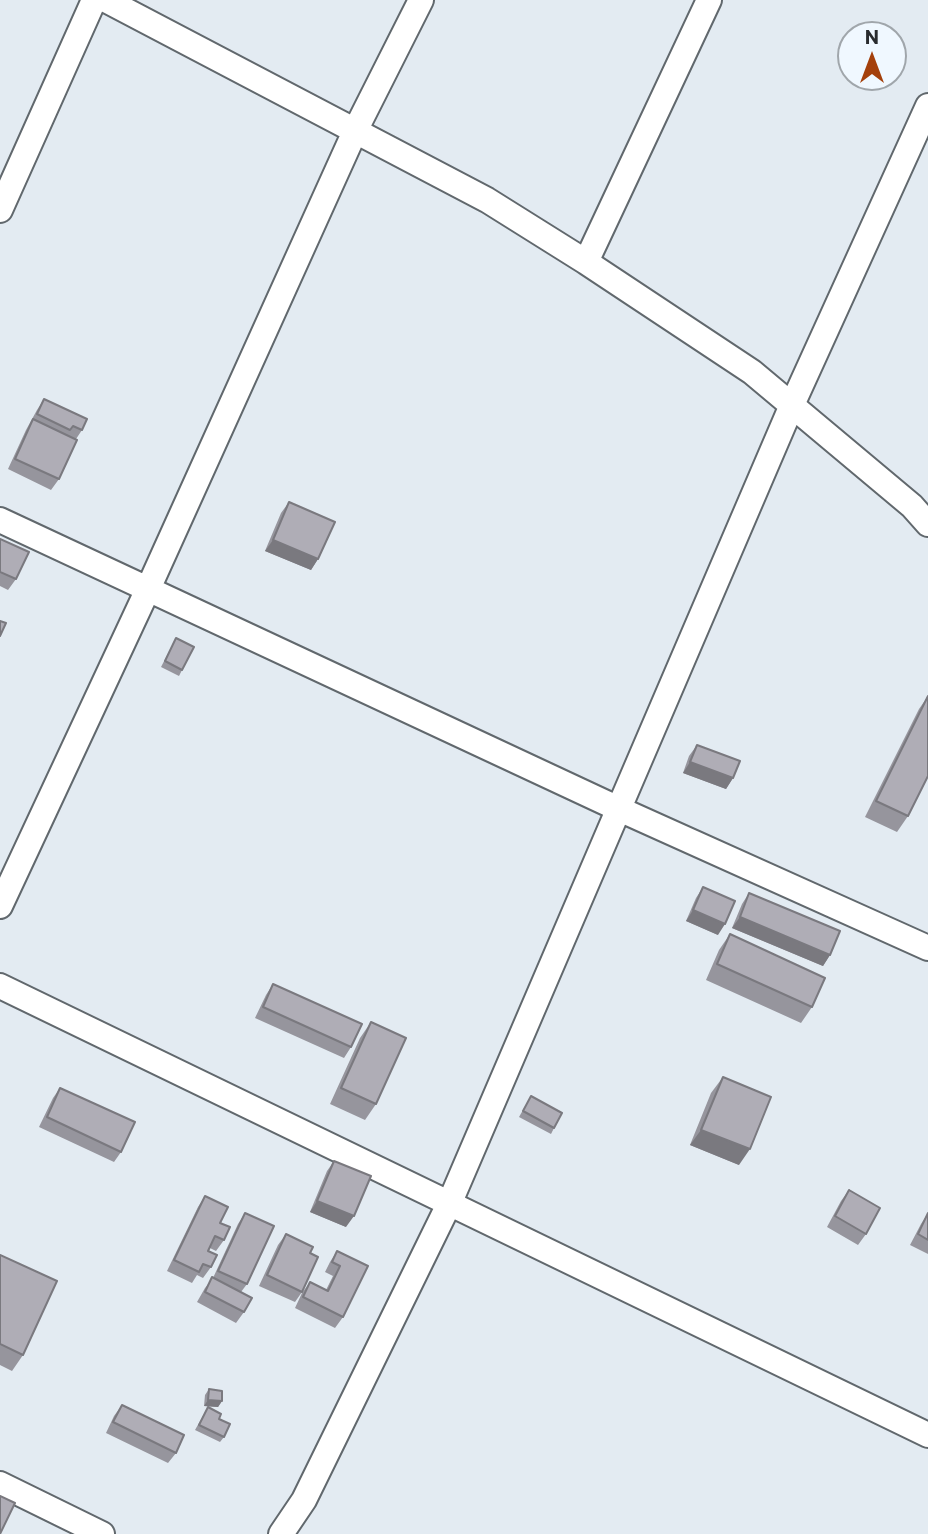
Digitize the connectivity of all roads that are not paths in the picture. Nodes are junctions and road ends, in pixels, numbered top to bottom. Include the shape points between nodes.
1 (94, 0) edge
2 (106, 0) edge
3 (421, 0) edge
4 (709, 0) edge
5 (928, 106) edge
6 (356, 129) junction
7 (0, 210) edge
8 (586, 262) junction
9 (792, 405) junction
10 (0, 520) edge
11 (928, 524) edge
12 (148, 589) junction
13 (619, 809) junction
14 (0, 906) edge
15 (928, 948) edge
16 (0, 986) edge
17 (450, 1202) junction
18 (928, 1435) edge
19 (0, 1484) edge
20 (102, 1534) edge
21 (281, 1534) edge

1 - 7 street
2 - 6 street
3 - 6 street
4 - 8 street
5 - 9 street
6 - 8 street via 488,201
6 - 12 street
8 - 9 street via 752,372
9 - 11 street
9 - 13 street
10 - 12 street
12 - 13 street
12 - 14 street
13 - 15 street
13 - 17 street
16 - 17 street
17 - 18 street
17 - 21 street via 303,1500
19 - 20 street

